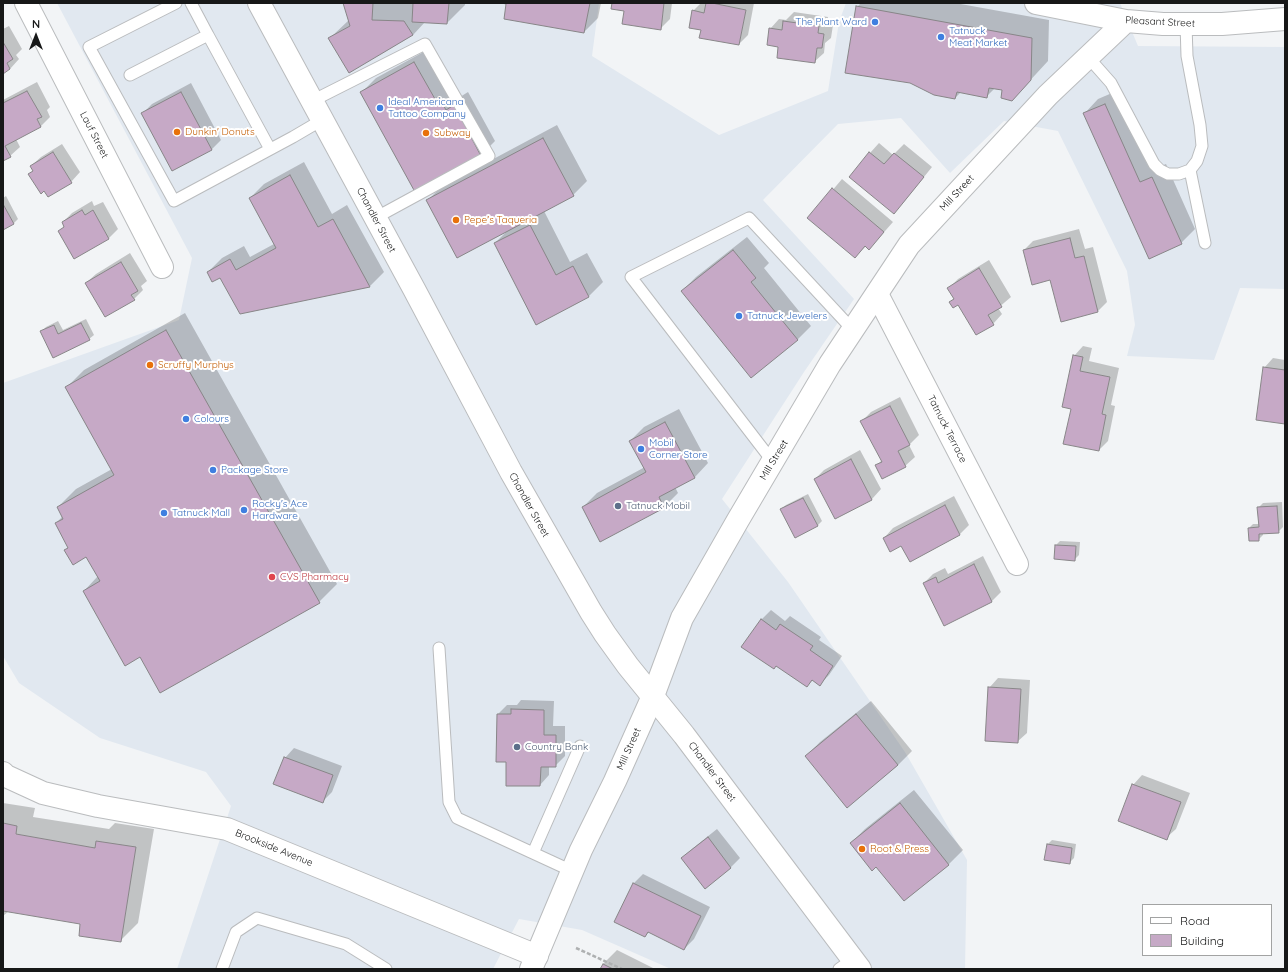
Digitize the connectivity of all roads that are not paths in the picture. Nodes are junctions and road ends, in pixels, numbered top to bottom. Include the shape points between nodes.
1 (26, 3) edge
2 (176, 3) edge
3 (191, 3) edge
4 (259, 3) edge
5 (1039, 3) edge
6 (1285, 19) edge
7 (1126, 21) junction
8 (1186, 24) junction
9 (208, 35) junction
10 (1088, 56) junction
11 (130, 75) dead end
12 (312, 101) junction
13 (322, 120) junction
14 (270, 149) junction
15 (1190, 170) junction
16 (375, 218) junction
17 (1205, 243) dead end
18 (162, 267) dead end
19 (877, 294) junction
20 (853, 330) junction
21 (773, 462) junction
22 (1017, 564) dead end
23 (439, 648) dead end
24 (653, 696) junction
25 (580, 746) dead end
26 (3, 773) edge
27 (533, 853) junction
28 (572, 871) junction
29 (534, 962) edge
30 (851, 966) edge
31 (222, 969) edge
32 (386, 969) edge

1 - 18 main road, Lauf Street
2 - 14 lane via 89,47 174,201
3 - 9 lane
4 - 12 main road, Chandler Street
5 - 7 main road, Pleasant Street
6 - 8 main road, Pleasant Street
7 - 8 main road, Pleasant Street
7 - 10 main road, Mill Street
8 - 15 lane via 1187,56 1202,146 1197,161
9 - 11 lane
9 - 14 lane
10 - 15 lane via 1111,83 1154,164 1168,174 1180,174
10 - 19 main road, Mill Street via 1048,95 909,245
12 - 13 main road, Chandler Street
12 - 16 lane via 425,44 489,156
13 - 14 lane
13 - 16 main road, Chandler Street
15 - 17 lane
16 - 24 main road, Chandler Street via 514,479 564,567 605,634
19 - 20 main road, Mill Street
19 - 22 main road, Tatnuck Terrace
20 - 21 main road, Mill Street
20 - 21 lane via 749,218 631,277
21 - 24 main road, Mill Street via 682,618
23 - 27 lane via 449,802 457,818
24 - 28 main road, Mill Street
24 - 30 main road, Chandler Street
25 - 27 lane
26 - 29 main road, Brookside Avenue via 43,793 98,806 227,829
27 - 28 lane
28 - 29 main road, Mill Street
31 - 32 lane via 236,932 257,918 346,944

